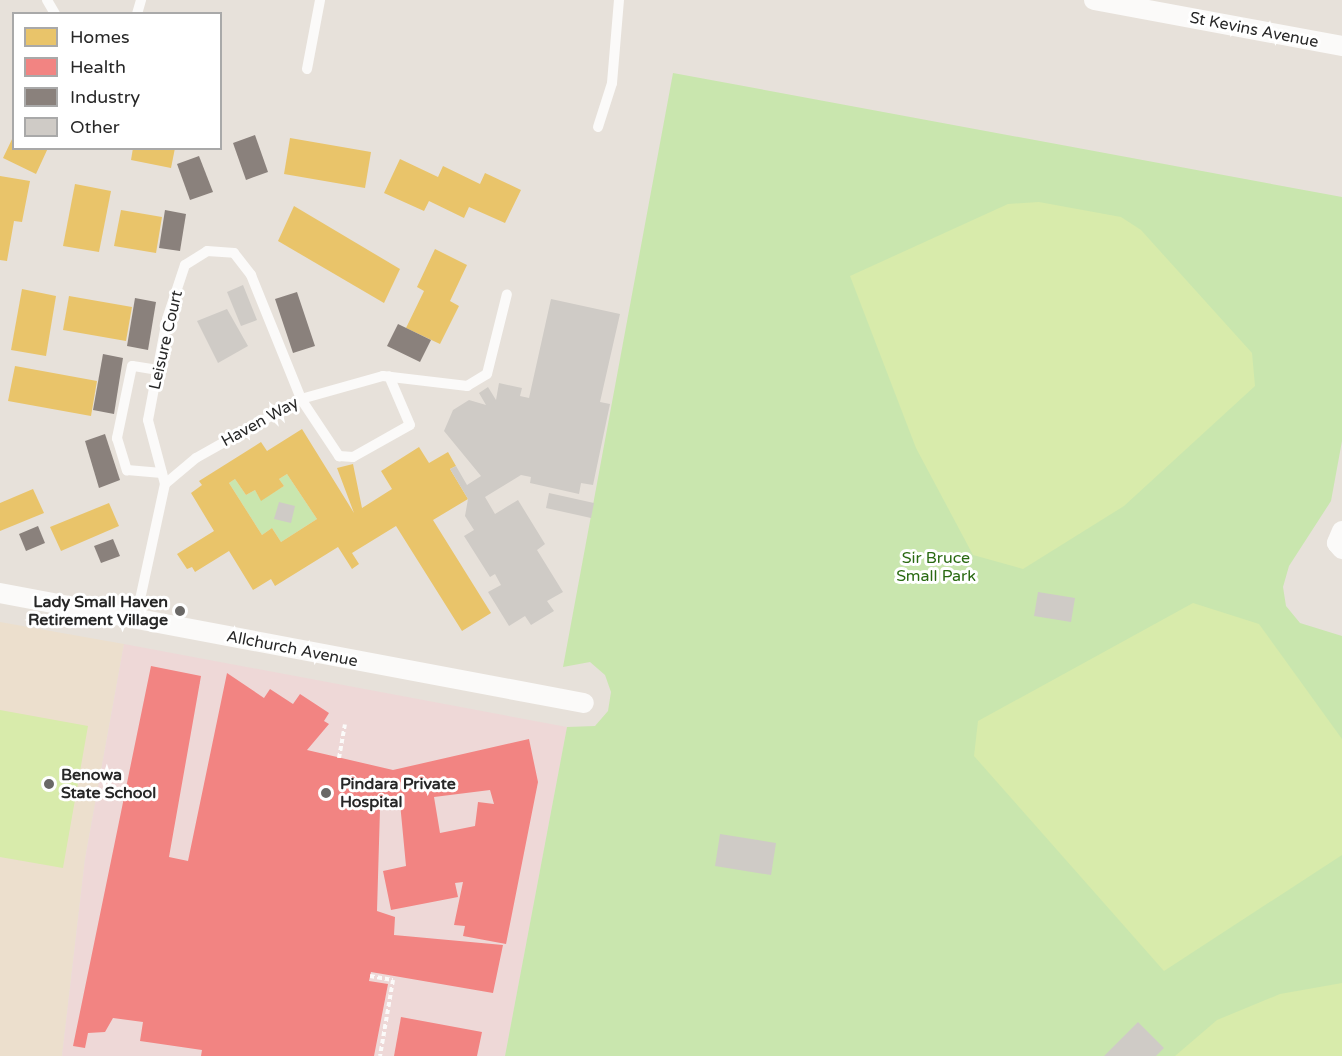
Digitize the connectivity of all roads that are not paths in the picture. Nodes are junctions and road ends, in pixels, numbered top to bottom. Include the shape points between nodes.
1 (320, 0) edge
2 (619, 0) edge
3 (1094, 0) edge
4 (1342, 46) edge
5 (307, 69) dead end
6 (598, 127) dead end
7 (507, 294) dead end
8 (158, 370) junction
9 (388, 376) junction
10 (302, 399) junction
11 (163, 479) junction
12 (0, 593) edge
13 (136, 618) junction
14 (584, 703) dead end

1 - 5 lane
2 - 6 lane via 612,82
3 - 4 street, St Kevins Avenue
7 - 9 lane, Haven Way via 487,374 467,386
8 - 10 lane, Leisure Court via 185,265 207,251 234,253 251,275
8 - 11 lane, Leisure Court via 148,420
8 - 11 lane via 132,366 117,438 127,470
9 - 10 lane, Haven Way
9 - 10 lane, Leisure Court via 410,425 353,457 339,456
10 - 11 lane, Haven Way
11 - 13 lane
12 - 13 street, Allchurch Avenue
13 - 14 street, Allchurch Avenue

